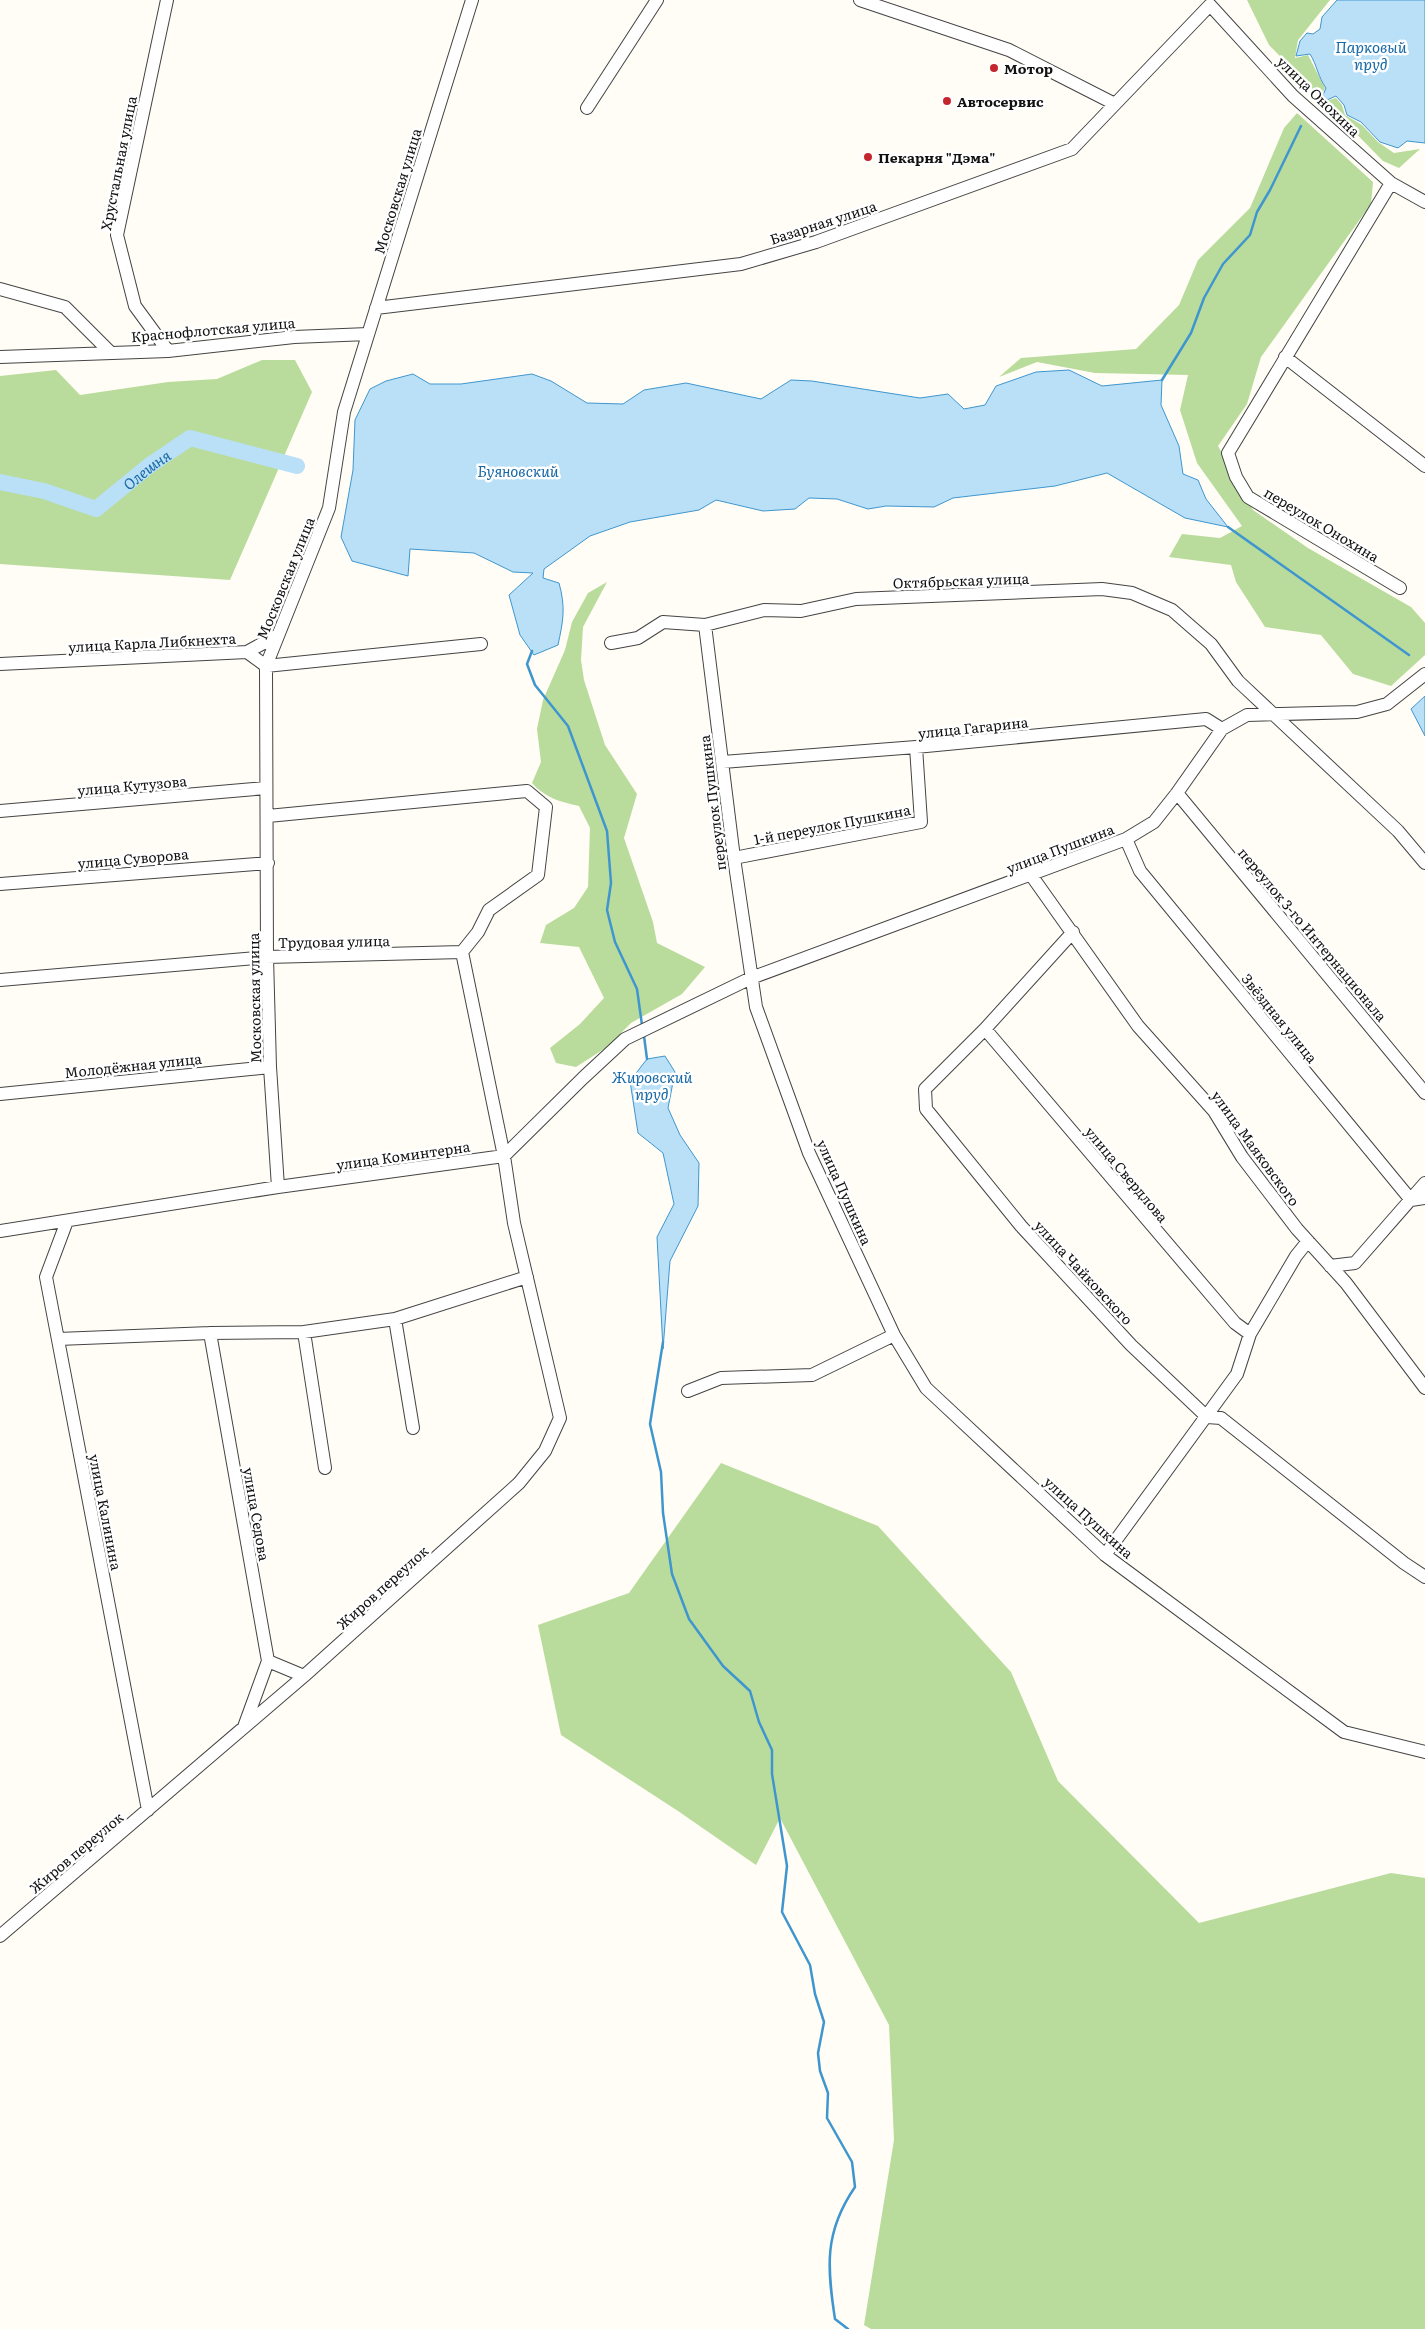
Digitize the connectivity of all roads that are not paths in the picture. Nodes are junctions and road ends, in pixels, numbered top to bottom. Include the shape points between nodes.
1 (167, 0) edge
2 (472, 0) edge
3 (657, 0) edge
4 (860, 0) edge
5 (1212, 2) edge
6 (1115, 104) junction
7 (587, 108) dead end
8 (1391, 183) junction
9 (1425, 202) edge
10 (0, 289) edge
11 (376, 308) junction
12 (368, 334) junction
13 (168, 351) junction
14 (110, 352) junction
15 (0, 357) edge
16 (1285, 357) junction
17 (1425, 466) edge
18 (1400, 588) dead end
19 (706, 625) junction
20 (278, 635) junction
21 (611, 643) dead end
22 (481, 644) dead end
23 (248, 652) junction
24 (0, 664) edge
25 (266, 666) junction
26 (1425, 674) edge
27 (1273, 713) junction
28 (1222, 729) junction
29 (916, 747) junction
30 (723, 762) junction
31 (266, 788) junction
32 (1177, 793) junction
33 (0, 811) edge
34 (268, 816) junction
35 (1126, 838) junction
36 (734, 858) junction
37 (268, 863) junction
38 (1425, 863) edge
39 (1031, 876) junction
40 (0, 884) edge
41 (1073, 932) junction
42 (462, 952) junction
43 (267, 957) junction
44 (751, 978) junction
45 (0, 980) edge
46 (985, 1029) junction
47 (270, 1067) junction
48 (1425, 1093) edge
49 (0, 1094) edge
50 (504, 1156) junction
51 (1425, 1183) edge
52 (278, 1187) junction
53 (1425, 1198) edge
54 (1411, 1200) junction
55 (67, 1221) junction
56 (0, 1231) edge
57 (1308, 1241) junction
58 (1330, 1266) junction
59 (527, 1277) junction
60 (395, 1319) junction
61 (304, 1332) junction
62 (210, 1333) junction
63 (1250, 1334) junction
64 (894, 1335) junction
65 (58, 1340) junction
66 (1425, 1388) edge
67 (688, 1391) dead end
68 (1207, 1417) junction
69 (413, 1428) dead end
70 (325, 1468) dead end
71 (1105, 1555) junction
72 (1425, 1577) edge
73 (268, 1661) junction
74 (304, 1676) junction
75 (243, 1729) junction
76 (1425, 1752) edge
77 (148, 1810) junction
78 (0, 1936) edge

1 - 13 street, Хрустальная улица via 117,235 135,306
2 - 11 street, Московская улица
3 - 7 street
4 - 6 street via 1009,50
5 - 6 street, Базарная улица
5 - 8 street, улица Онохина via 1293,96
6 - 11 street, Базарная улица via 1072,149 816,242 741,264
8 - 9 street, улица Онохина
8 - 16 street
10 - 14 street via 65,307
11 - 12 street, Московская улица
12 - 13 street, Краснофлотская улица via 294,337
12 - 20 street, Московская улица via 344,412 329,508
13 - 14 street, Краснофлотская улица
14 - 15 street, Краснофлотская улица
16 - 17 street
16 - 18 street, переулок Онохина via 1228,453 1236,477 1248,497
19 - 21 street, Октябрьская улица via 663,622 638,638
19 - 27 street, Октябрьская улица via 764,610 801,611 856,599 1102,589 1132,593 1172,610 1211,644 1238,681
19 - 30 street, переулок Пушкина
20 - 23 street
20 - 25 street, Московская улица
22 - 25 street
23 - 24 street, улица Карла Либкнехта
23 - 25 street, улица Карла Либкнехта
25 - 31 street, Московская улица
26 - 27 street, улица Пушкина via 1387,704 1357,712
27 - 28 street, улица Пушкина via 1248,715
27 - 38 street, Октябрьская улица via 1398,831
28 - 29 street, улица Гагарина via 1206,719
28 - 32 street, улица Пушкина
29 - 30 street, улица Гагарина
29 - 36 street, 1-й переулок Пушкина via 921,822
30 - 36 street, переулок Пушкина
31 - 33 street, улица Кутузова
31 - 34 street, Московская улица
32 - 35 street, улица Пушкина via 1154,822
32 - 48 street, переулок 3-го Интернационала
34 - 37 street, Московская улица
34 - 42 street via 527,791 546,807 538,875 489,910 478,932
35 - 39 street, улица Пушкина
35 - 54 street, Звёздная улица via 1140,871
36 - 44 street, переулок Пушкина
37 - 40 street, улица Суворова
37 - 43 street, Московская улица
39 - 41 street, улица Маяковского
39 - 44 street, улица Пушкина
41 - 46 street, улица Чайковского
41 - 57 street, улица Маяковского via 1138,1026 1214,1111 1242,1157
42 - 43 street, Трудовая улица
42 - 50 street
43 - 45 street, Трудовая улица
43 - 47 street, Московская улица
44 - 50 street via 625,1039
44 - 64 street, улица Пушкина via 756,1007 810,1152
46 - 63 street, улица Свердлова via 1234,1323
46 - 68 street, улица Чайковского via 925,1090 926,1109 1027,1233 1131,1345
47 - 49 street, Молодёжная улица
47 - 52 street, Московская улица
50 - 52 street, улица Коминтерна
50 - 59 street, Жиров переулок via 514,1223
51 - 54 street
52 - 55 street, улица Коминтерна
53 - 54 street
54 - 58 street via 1355,1263
55 - 56 street, улица Коминтерна
55 - 65 street, улица Калинина via 46,1277
57 - 58 street, улица Маяковского
57 - 63 street
58 - 66 street, улица Маяковского
59 - 60 street
59 - 74 street, Жиров переулок via 560,1418 545,1451 519,1483
60 - 61 street
60 - 69 street
61 - 62 street
61 - 70 street
62 - 65 street
62 - 73 street, улица Седова
63 - 68 street via 1237,1374
64 - 67 street via 812,1375 721,1378
64 - 71 street, улица Пушкина via 926,1388
65 - 77 street, улица Калинина
68 - 71 street
68 - 72 street, улица Чайковского via 1221,1418
71 - 76 street, улица Пушкина via 1344,1732
73 - 74 street
73 - 75 street
74 - 75 street, Жиров переулок
75 - 77 street, Жиров переулок
77 - 78 street, Жиров переулок

